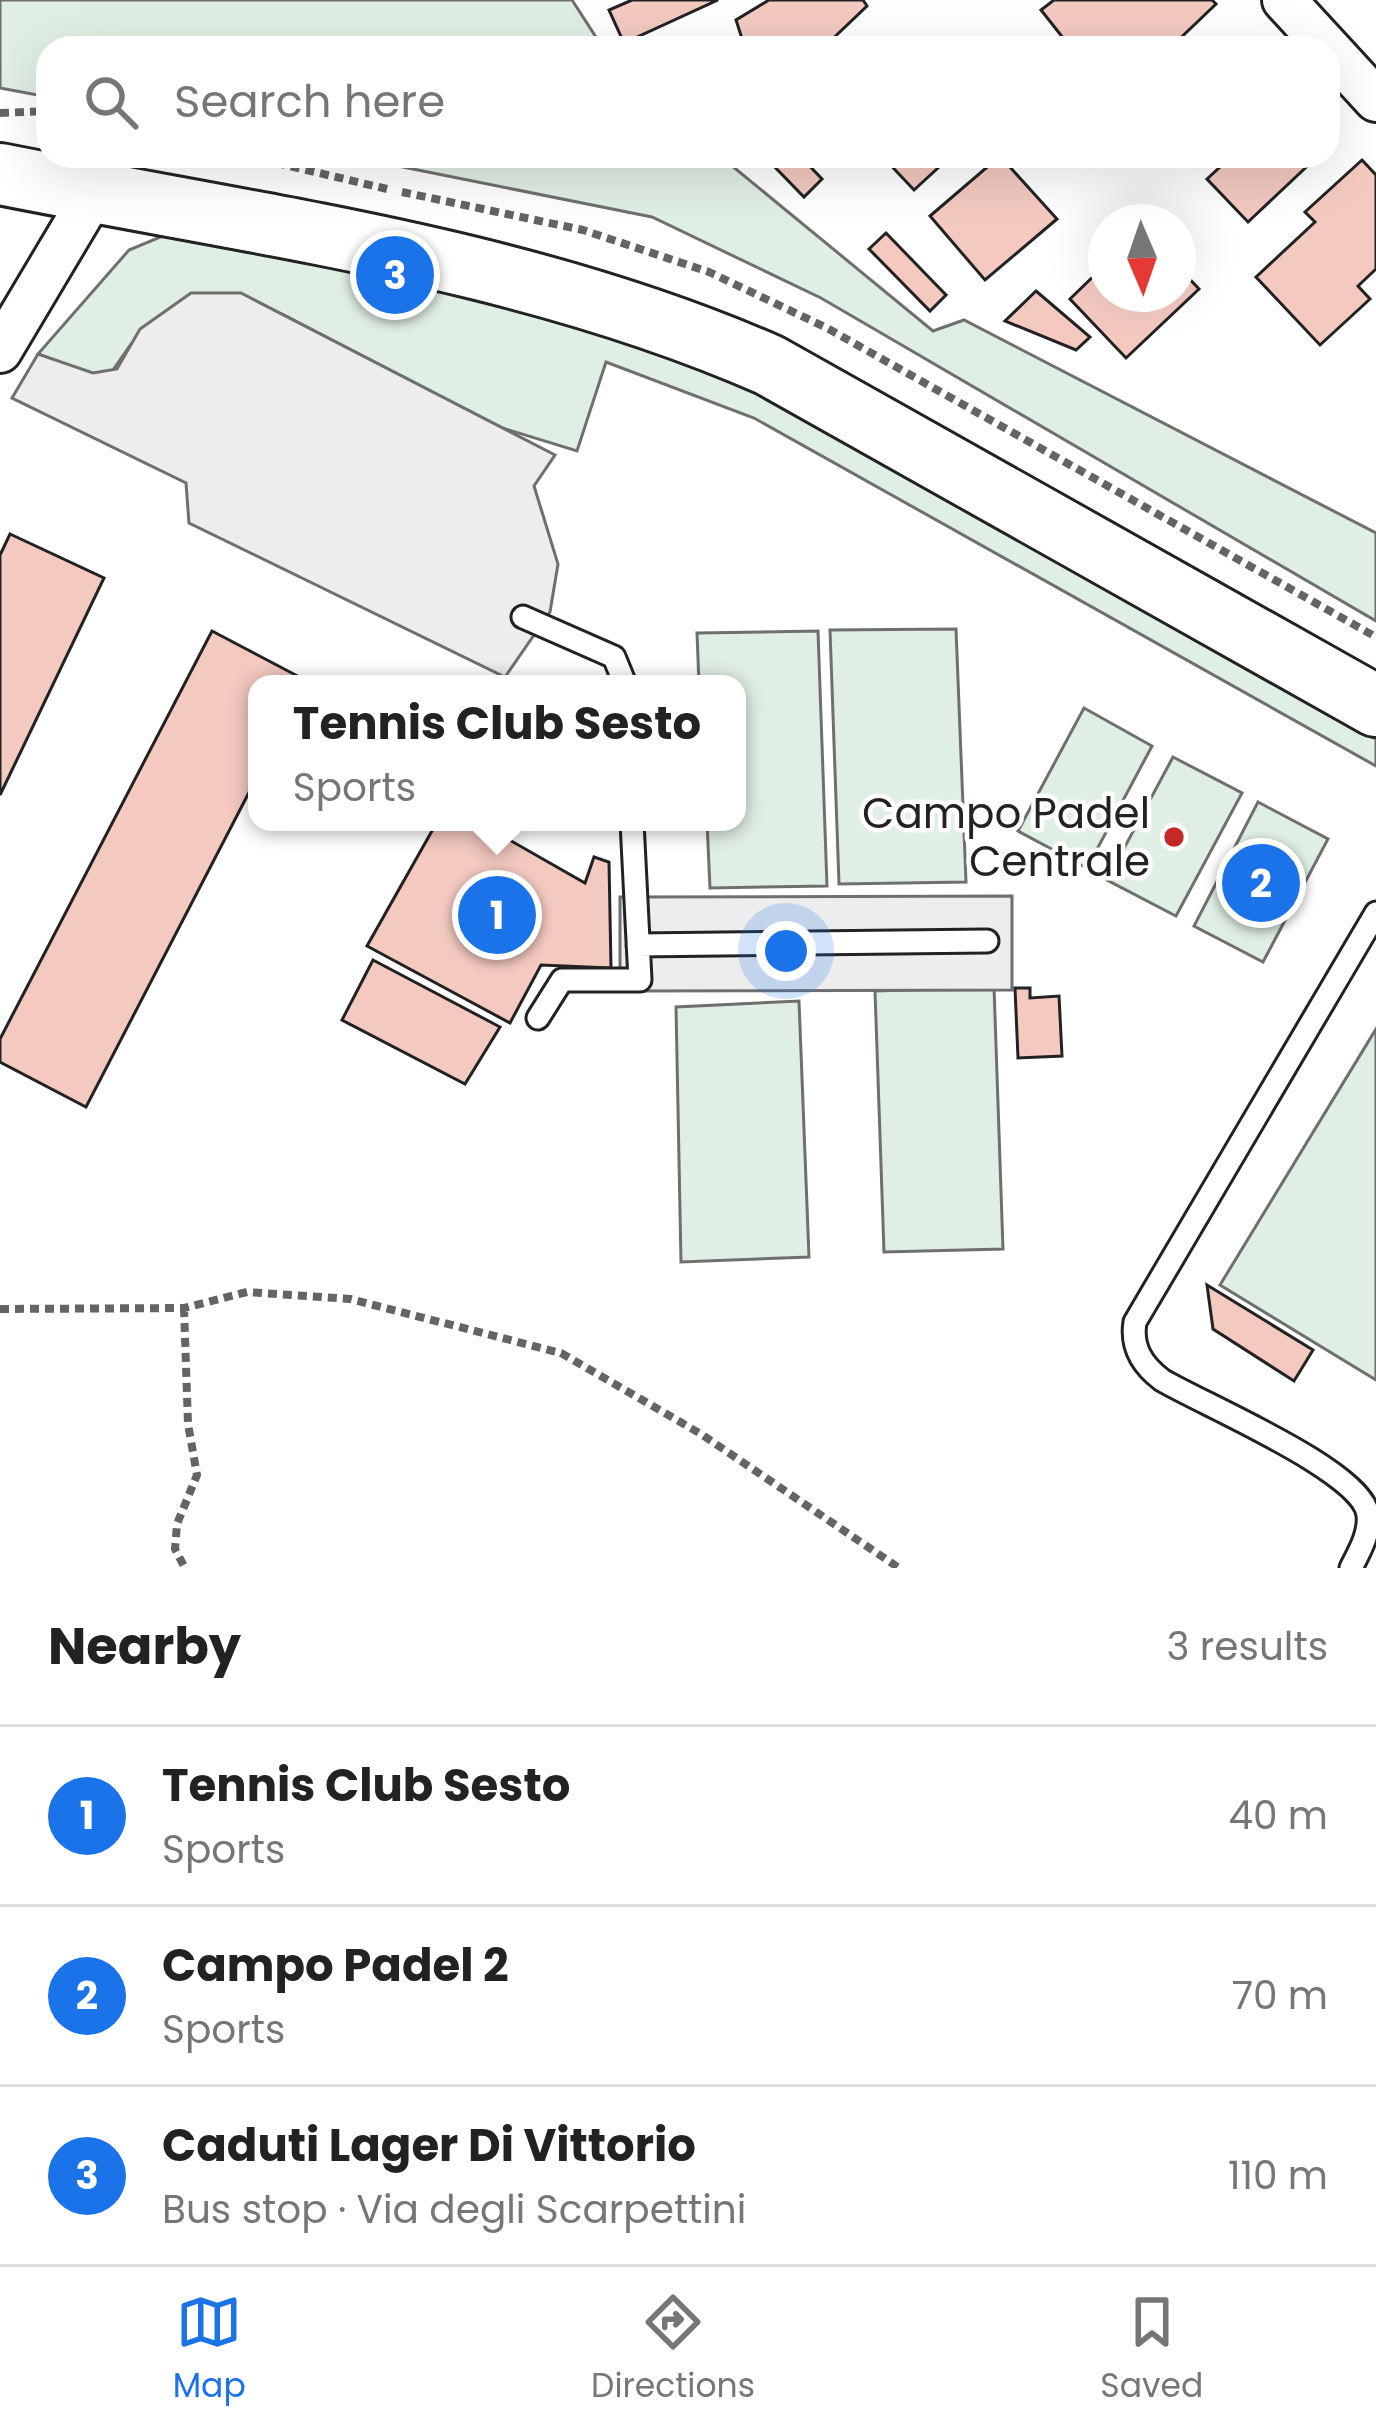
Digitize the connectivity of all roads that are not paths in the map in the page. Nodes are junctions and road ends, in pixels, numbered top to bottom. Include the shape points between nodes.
1 (1284, 0) edge
2 (1317, 36) edge
3 (1340, 61) edge
4 (1376, 100) edge
5 (0, 174) edge
6 (94, 193) junction
7 (0, 351) edge
8 (523, 617) dead end
9 (621, 675) edge
10 (1376, 706) edge
11 (632, 831) edge
12 (1376, 913) edge
13 (987, 941) dead end
14 (638, 945) junction
15 (538, 1018) dead end
16 (1351, 1568) edge

1 - 2 street
3 - 4 street
5 - 6 main road
6 - 7 street
6 - 10 main road via 467,264 680,327 788,375
8 - 9 lane via 614,657
11 - 14 lane
12 - 16 lane via 1132,1338 1162,1380 1350,1482 1368,1514
13 - 14 lane
14 - 15 lane via 640,980 562,980

